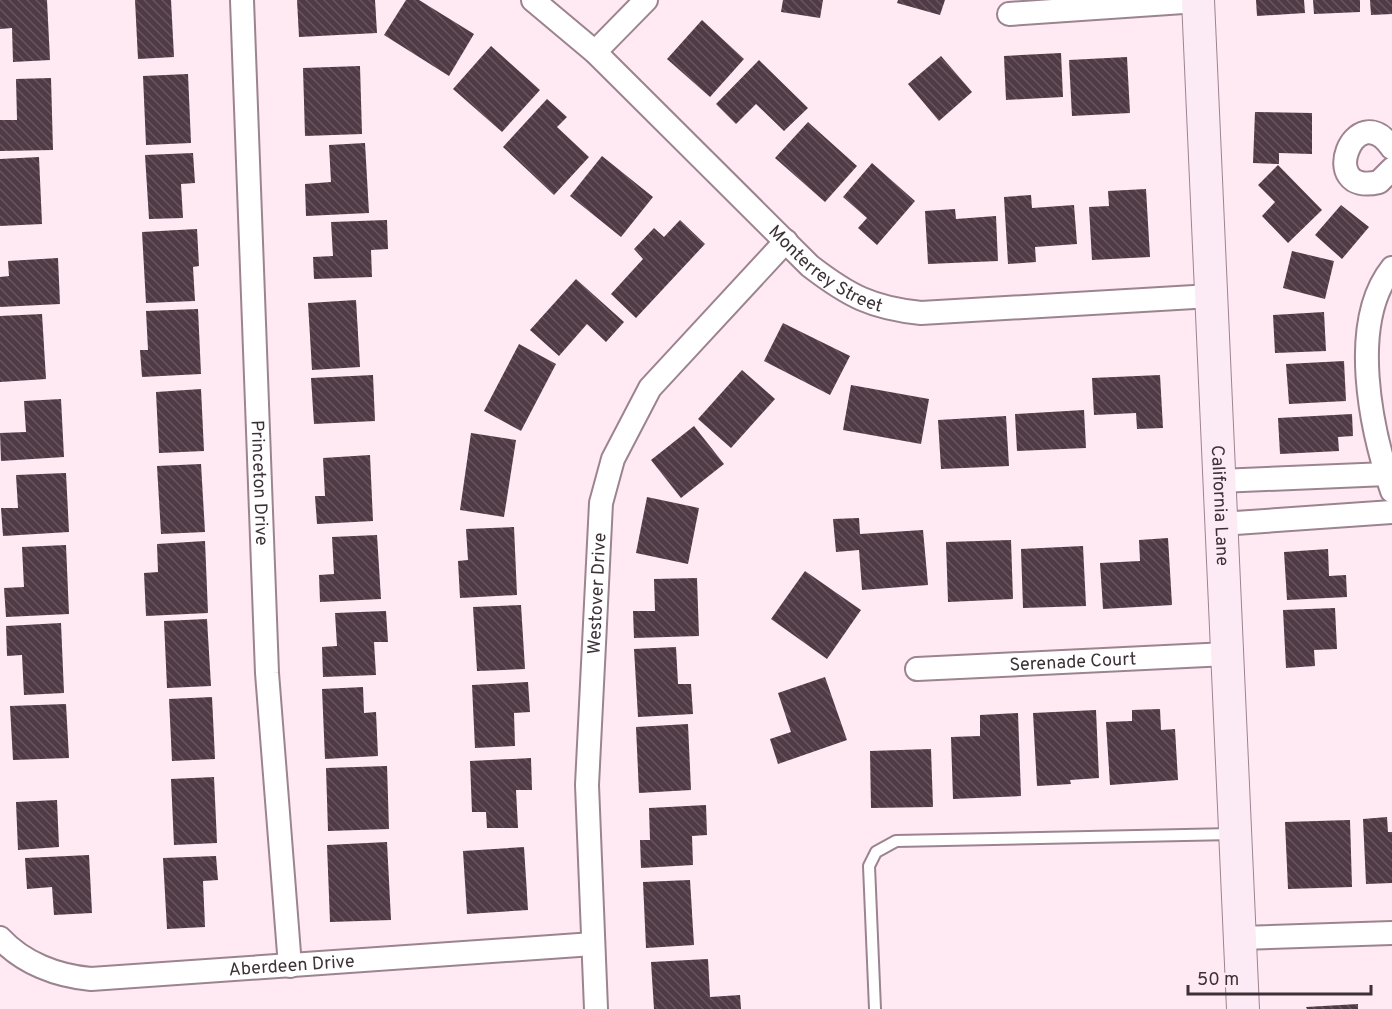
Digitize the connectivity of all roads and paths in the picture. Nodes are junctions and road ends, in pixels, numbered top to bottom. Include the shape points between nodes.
1 (243, 0) edge
2 (533, 0) edge
3 (645, 0) edge
4 (1198, 0) edge
5 (1009, 14) dead end
6 (595, 52) junction
7 (1392, 148) edge
8 (1392, 170) edge
9 (786, 241) junction
10 (1392, 268) edge
11 (1211, 296) junction
12 (1219, 481) junction
13 (1389, 483) edge
14 (1392, 512) edge
15 (1221, 524) junction
16 (1227, 654) junction
17 (917, 669) dead end
18 (1235, 834) junction
19 (1392, 933) edge
20 (0, 938) edge
21 (1240, 938) junction
22 (593, 944) junction
23 (290, 966) junction
24 (596, 1009) edge
25 (875, 1009) edge
26 (1243, 1009) edge

1 - 23 street, Princeton Drive via 267,674
2 - 6 street, Monterrey Street
3 - 6 street
4 - 5 street
4 - 11 street, California Lane
6 - 9 street, Monterrey Street
7 - 8 street via 1381,136 1364,134 1350,142 1344,158 1349,174 1363,183 1379,182
9 - 11 street, Monterrey Street via 842,291 891,310 921,313
9 - 22 street, Westover Drive via 650,388 610,470 601,503 587,785
10 - 13 street via 1372,308 1366,347 1375,430
11 - 12 street, California Lane
12 - 13 street
12 - 15 street, California Lane
14 - 15 street
15 - 16 street, California Lane
16 - 17 street, Serenade Court
16 - 18 street, California Lane
18 - 21 street, California Lane
18 - 25 lane via 896,841 876,852 869,866
19 - 21 street
20 - 23 street, Aberdeen Drive via 14,953 74,978
21 - 26 street, California Lane
22 - 23 street, Aberdeen Drive
22 - 24 street, Westover Drive

